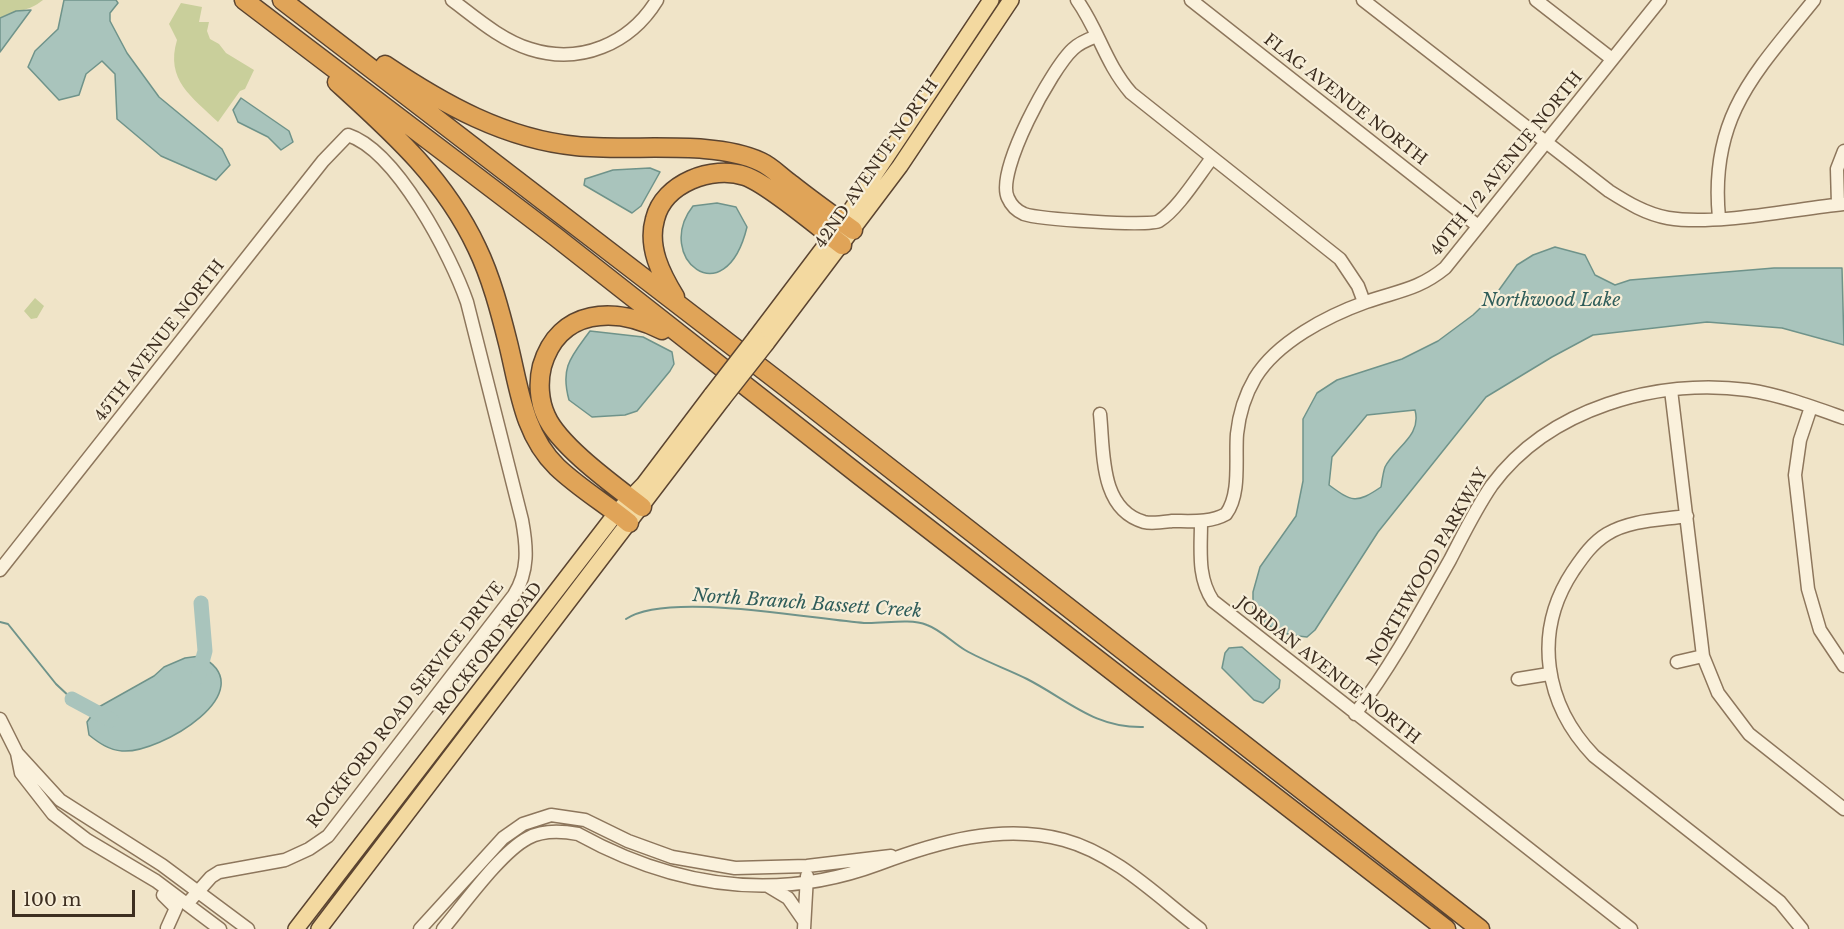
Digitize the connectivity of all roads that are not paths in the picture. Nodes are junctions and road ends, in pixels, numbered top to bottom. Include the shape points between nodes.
1 (452, 0) edge
2 (657, 0) edge
3 (991, 0) edge
4 (1011, 0) edge
5 (1077, 0) edge
6 (1191, 0) edge
7 (1363, 0) edge
8 (1536, 0) edge
9 (1660, 0) edge
10 (1814, 0) edge
11 (251, 5) edge
12 (288, 5) edge
13 (1097, 36) junction
14 (1612, 59) junction
15 (348, 135) joint
16 (1545, 142) junction
17 (1844, 151) edge
18 (1212, 158) junction
19 (1841, 204) edge
20 (1719, 218) junction
21 (848, 226) junction
22 (1478, 226) junction
23 (837, 241) junction
24 (1364, 302) junction
25 (683, 308) junction
26 (686, 341) junction
27 (1671, 390) junction
28 (717, 397) joint
29 (1811, 407) junction
30 (1100, 414) dead end
31 (1844, 418) edge
32 (636, 502) junction
33 (1687, 516) junction
34 (623, 518) junction
35 (1201, 522) junction
36 (0, 570) edge
37 (1703, 656) junction
38 (1677, 662) dead end
39 (1844, 666) edge
40 (1549, 674) junction
41 (1518, 679) dead end
42 (1356, 714) junction
43 (0, 719) edge
44 (17, 753) junction
45 (1844, 809) edge
46 (896, 856) junction
47 (807, 866) junction
48 (136, 869) junction
49 (806, 883) junction
50 (767, 886) junction
51 (198, 891) junction
52 (187, 904) junction
53 (200, 913) junction
54 (804, 925) edge
55 (220, 929) edge
56 (248, 929) edge
57 (296, 929) edge
58 (319, 929) edge
59 (420, 929) edge
60 (443, 929) edge
61 (1200, 929) edge
62 (1446, 929) edge
63 (1480, 929) edge
64 (1631, 929) edge
65 (1803, 929) edge

1 - 2 street via 512,42 563,56 582,54 618,41 646,17
3 - 21 main road, 42ND AVENUE NORTH
4 - 21 main road, 42ND AVENUE NORTH via 900,166
5 - 13 street
6 - 22 street, FLAG AVENUE NORTH
7 - 16 street
8 - 14 street
9 - 14 street, 40TH 1/2 AVENUE NORTH
10 - 20 street via 1753,75 1734,108 1719,155
11 - 26 highway
11 - 34 highway via 439,182 465,224 486,270 527,422 558,467
12 - 21 highway via 330,28 428,94 488,124 547,142 576,146 728,152 762,163
12 - 25 highway
13 - 18 street via 1108,63 1131,93
13 - 18 street via 1075,47 1044,90 1006,172 1005,191 1016,209 1035,216 1144,225 1158,222
14 - 16 street, 40TH 1/2 AVENUE NORTH
15 - 36 street, 45TH AVENUE NORTH via 323,161
15 - 51 street, ROCKFORD ROAD SERVICE DRIVE via 367,146 403,184 455,268 522,520 526,564 514,595 328,836 285,860 219,872
16 - 20 street via 1609,191 1647,212 1689,220
16 - 22 street, 40TH 1/2 AVENUE NORTH
17 - 19 street via 1837,169
18 - 24 street via 1340,259
19 - 20 street
21 - 23 main road, 42ND AVENUE NORTH
22 - 24 street, 40TH 1/2 AVENUE NORTH via 1431,279 1417,288
23 - 25 highway via 747,177 731,172 698,177 669,196 654,219 658,265
23 - 28 main road, 42ND AVENUE NORTH, bridge
24 - 35 street, 40TH 1/2 AVENUE NORTH via 1281,348 1256,377 1240,413 1231,507 1218,519
25 - 63 highway
26 - 32 highway via 635,319 608,316 573,323 552,344 544,360 541,401 552,426
26 - 62 highway
27 - 29 street, NORTHWOOD PARKWAY via 1748,390
27 - 33 street
27 - 42 street, NORTHWOOD PARKWAY via 1588,412 1539,438 1505,468 1479,506 1396,658
28 - 32 main road, ROCKFORD ROAD
29 - 31 street, NORTHWOOD PARKWAY
29 - 39 street via 1800,440 1795,475 1808,589 1820,630
30 - 35 street via 1107,483 1122,508 1145,522
32 - 34 main road, ROCKFORD ROAD
33 - 37 street
33 - 40 street via 1617,529 1586,553 1556,603 1548,647
34 - 57 main road, ROCKFORD ROAD
34 - 58 main road, ROCKFORD ROAD
35 - 42 street, JORDAN AVENUE NORTH via 1201,570 1214,601
37 - 38 street
37 - 45 street via 1718,693 1749,735
40 - 41 street
40 - 65 street via 1560,711 1594,756 1780,902
42 - 64 street, JORDAN AVENUE NORTH
43 - 44 street
44 - 48 street via 21,773 53,814
44 - 51 street via 60,800
46 - 47 street
46 - 49 street
46 - 61 street via 997,833 1020,832 1054,838 1087,848 1114,863
47 - 49 street
47 - 59 street via 735,868 707,864 672,857 585,820 551,815 523,824 503,838
48 - 52 street
48 - 53 street via 176,905 167,927 185,914
49 - 50 street
49 - 54 street
50 - 54 street via 788,898
50 - 60 street via 718,884 682,877 633,862 578,834 546,832 529,837 512,849
51 - 52 street, ROCKFORD ROAD SERVICE DRIVE
51 - 56 street
52 - 53 street
53 - 55 street

